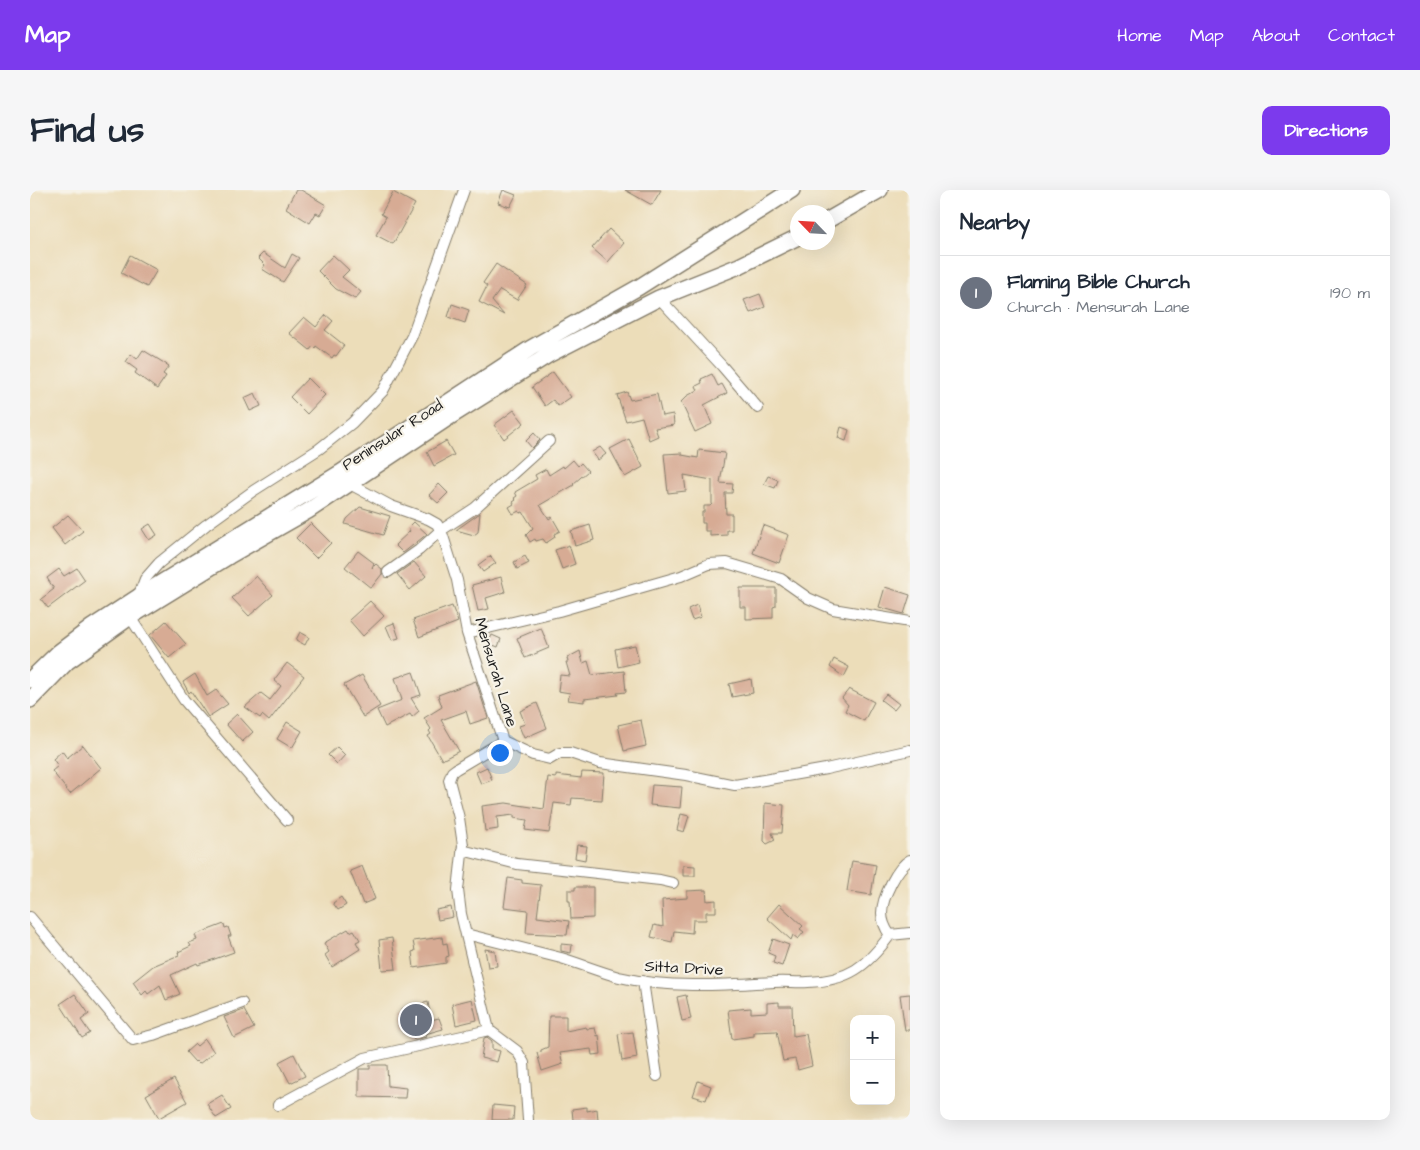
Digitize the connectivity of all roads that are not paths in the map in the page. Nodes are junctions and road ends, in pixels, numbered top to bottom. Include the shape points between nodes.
1 (464, 190) edge
2 (792, 190) edge
3 (880, 190) edge
4 (835, 216) edge
5 (790, 241) edge
6 (659, 298) junction
7 (758, 408) dead end
8 (549, 441) dead end
9 (348, 484) junction
10 (440, 531) junction
11 (388, 572) dead end
12 (138, 596) junction
13 (130, 617) junction
14 (910, 622) edge
15 (467, 633) junction
16 (30, 680) edge
17 (30, 700) edge
18 (503, 741) junction
19 (910, 750) edge
20 (287, 820) dead end
21 (462, 850) junction
22 (910, 860) edge
23 (673, 882) dead end
24 (30, 917) edge
25 (910, 933) edge
26 (466, 934) junction
27 (890, 936) junction
28 (643, 981) junction
29 (242, 1004) dead end
30 (489, 1030) junction
31 (657, 1076) dead end
32 (278, 1105) dead end
33 (528, 1120) edge

1 - 12 street, Peninsular Road via 412,336 382,391 352,423 319,449 222,514 159,563
2 - 12 main road, Peninsular Road via 639,287 531,348 340,473
3 - 4 main road
5 - 6 main road, Peninsular Road via 739,266
6 - 7 street
6 - 9 main road, Peninsular Road via 550,354
8 - 10 street via 475,508
9 - 10 street via 391,506 428,519 437,524
9 - 13 main road, Peninsular Road
10 - 11 street
10 - 15 street, Mensurah Lane via 457,580
12 - 16 main road, Peninsular Road via 65,647
13 - 17 main road, Peninsular Road via 67,662
13 - 20 street via 184,700
14 - 15 street via 833,609 808,598 780,579 727,563 709,564 681,576 569,608
15 - 18 street, Mensurah Lane
18 - 19 street via 550,760 560,753 570,753 600,763 735,785
18 - 21 street, Mensurah Lane via 452,772 449,780 459,818
21 - 23 street via 517,864
21 - 26 street, Mensurah Lane via 458,890
22 - 27 street via 886,893 882,912 884,927
24 - 29 street via 133,1040
25 - 27 street
26 - 28 street, Sitta Drive
26 - 30 street, Mensurah Lane
27 - 28 street, Sitta Drive via 866,964 838,979 721,986
28 - 31 street
30 - 32 street via 365,1058
30 - 33 street via 517,1051 524,1063

